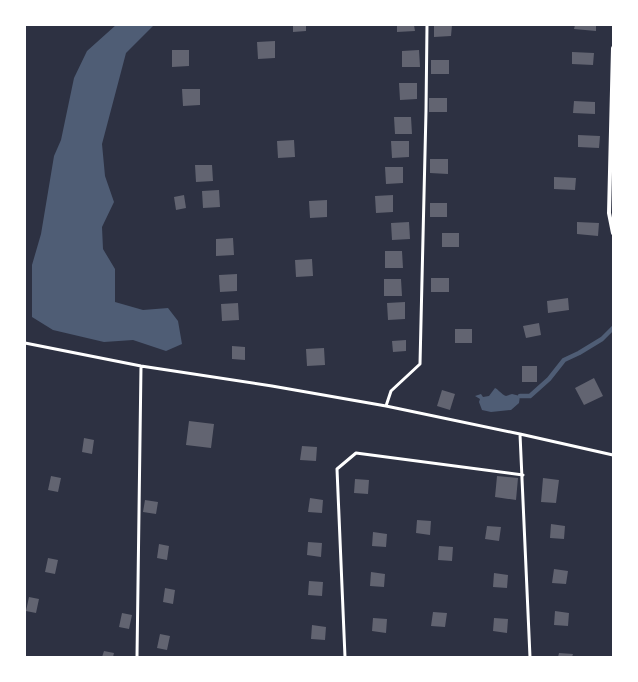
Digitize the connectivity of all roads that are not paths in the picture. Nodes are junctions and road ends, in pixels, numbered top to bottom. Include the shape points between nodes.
1 (427, 25) edge
2 (613, 48) edge
3 (613, 233) edge
4 (25, 343) edge
5 (141, 366) junction
6 (386, 406) junction
7 (520, 434) junction
8 (613, 455) edge
9 (523, 475) junction
10 (137, 657) edge
11 (345, 657) edge
12 (530, 657) edge

1 - 6 lane via 420,364 391,391
2 - 3 street via 610,214
4 - 5 lane
5 - 6 lane
5 - 10 lane
6 - 7 lane
7 - 8 lane
7 - 9 lane
9 - 11 lane via 356,453 337,470
9 - 12 lane

